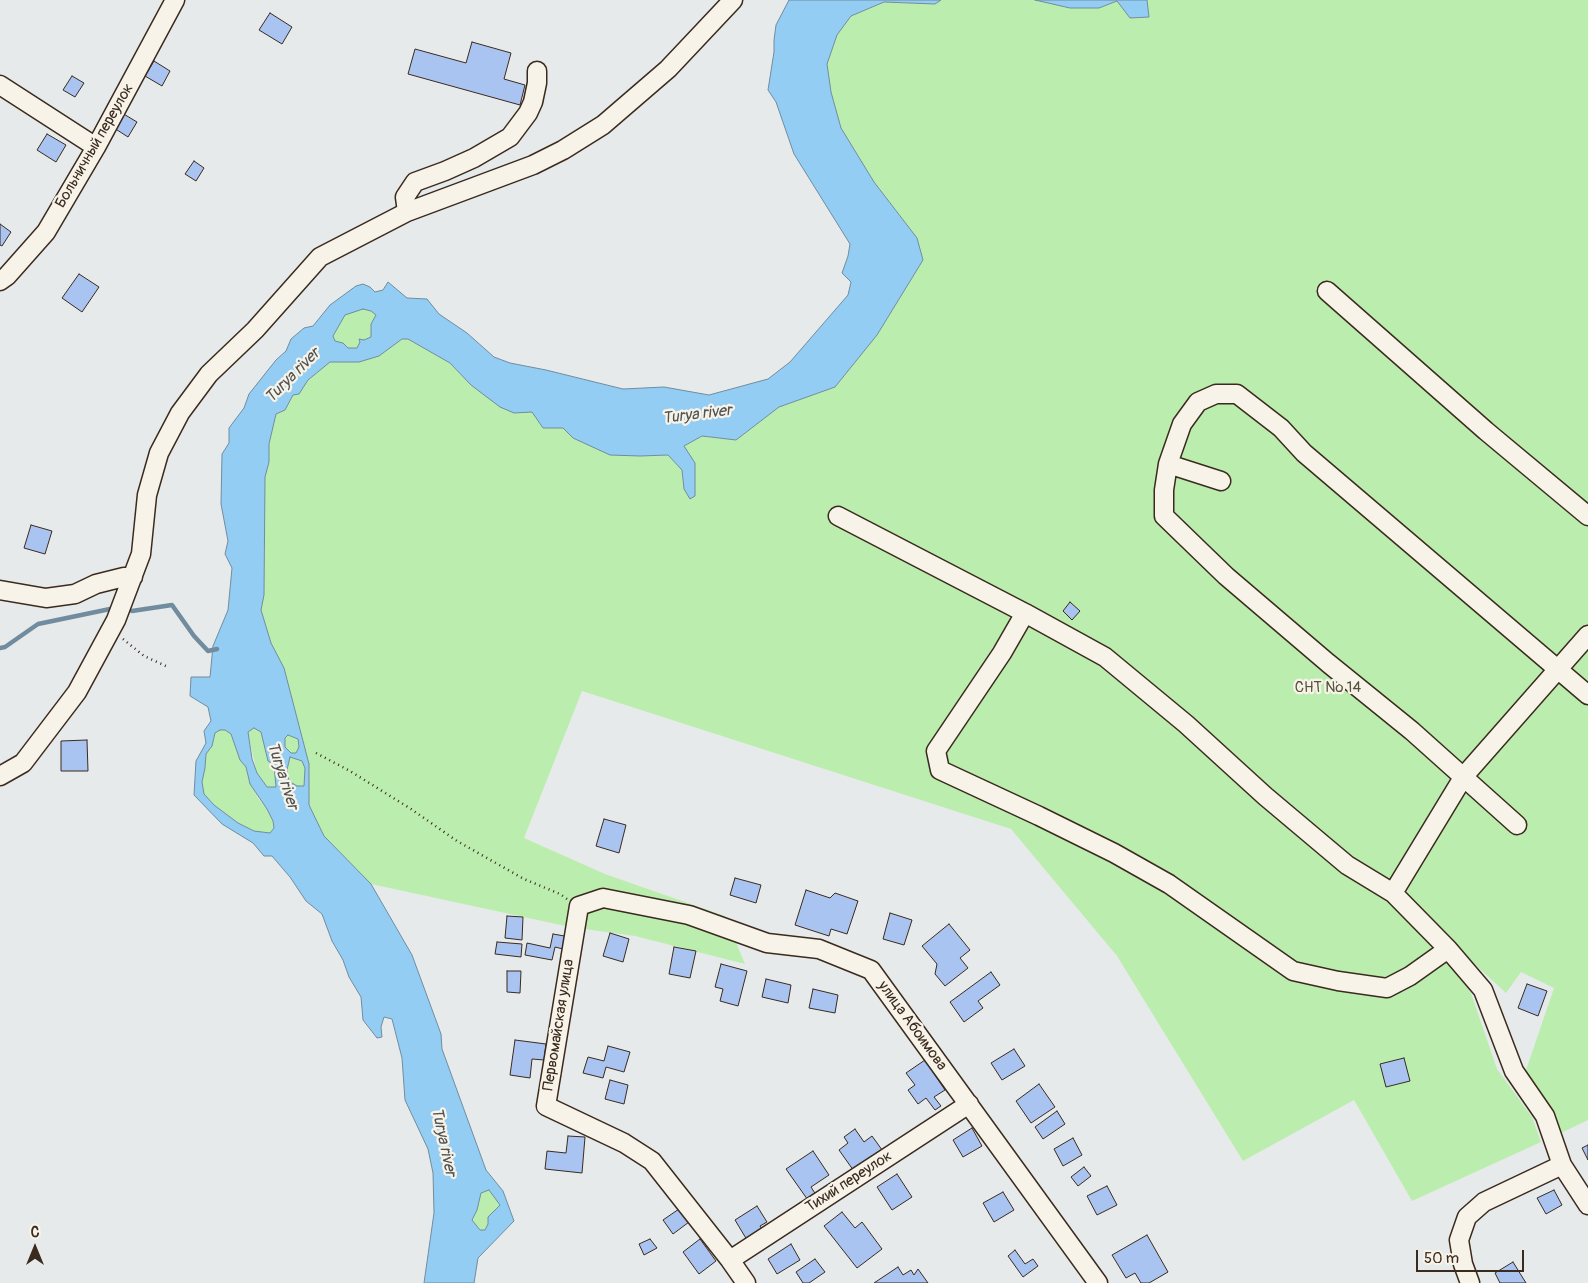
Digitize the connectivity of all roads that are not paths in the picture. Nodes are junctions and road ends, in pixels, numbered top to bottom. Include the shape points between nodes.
1 (175, 0) edge
2 (733, 0) edge
3 (537, 71) dead end
4 (0, 85) edge
5 (96, 147) junction
6 (407, 212) junction
7 (0, 281) edge
8 (1327, 292) dead end
9 (1168, 464) junction
10 (1221, 481) dead end
11 (838, 516) dead end
12 (1588, 516) edge
13 (133, 577) junction
14 (0, 590) edge
15 (1025, 613) junction
16 (1588, 635) edge
17 (1558, 669) junction
18 (1588, 695) edge
19 (0, 776) edge
20 (1464, 776) junction
21 (1517, 825) dead end
22 (1393, 893) junction
23 (579, 906) joint
24 (1448, 949) junction
25 (969, 1104) junction
26 (1562, 1165) junction
27 (1588, 1205) edge
28 (730, 1260) junction
29 (746, 1283) edge
30 (1098, 1283) edge
31 (1470, 1283) edge

1 - 5 street, Больничный переулок
2 - 6 street via 668,69 603,124 534,165
3 - 6 street via 533,102 510,136 474,158 415,182 405,197
4 - 5 street
5 - 7 street, Больничный переулок via 46,232
6 - 13 street via 320,258 255,330 209,374 180,413 159,453 147,495 140,554
8 - 12 street
9 - 10 street
9 - 17 street via 1182,424 1198,402 1216,394 1238,394
9 - 20 street via 1164,516 1226,576
11 - 15 street
13 - 14 street via 96,584 75,594 46,598
13 - 19 street via 110,631 77,692 23,763
15 - 22 street via 1105,658 1347,865
15 - 24 street via 936,751 940,770 1056,824 1169,884 1293,971 1388,988
16 - 17 street
17 - 18 street
17 - 20 street
20 - 21 street
20 - 22 street
22 - 24 street
23 - 25 street, улица Абоимова via 603,898 689,915 767,943 819,949 872,970
23 - 28 street, Первомайская улица via 546,1106 624,1143 652,1161
24 - 26 street via 1483,990 1514,1071 1545,1116
25 - 28 street, Тихий переулок
25 - 30 street, улица Абоимова
26 - 27 street
26 - 31 street via 1484,1202 1467,1217 1459,1240
28 - 29 street, Первомайская улица

